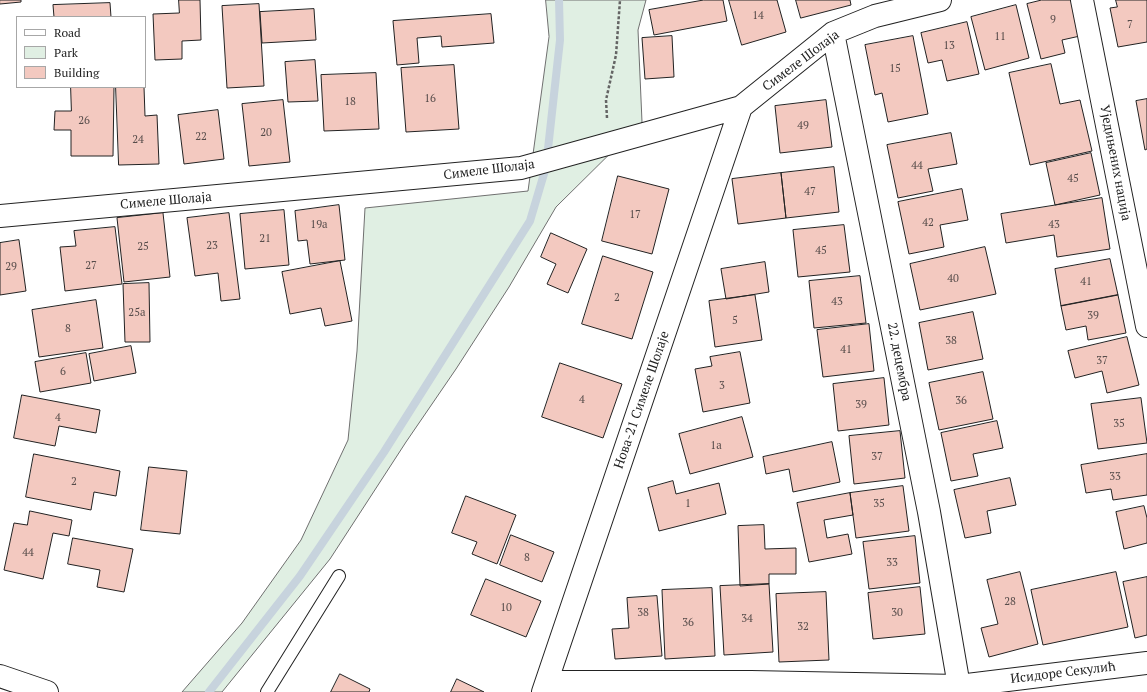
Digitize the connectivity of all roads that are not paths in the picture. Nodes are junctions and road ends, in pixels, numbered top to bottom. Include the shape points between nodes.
1 (940, 0) edge
2 (1082, 0) edge
3 (833, 33) junction
4 (741, 107) junction
5 (0, 216) edge
6 (1147, 326) edge
7 (339, 576) dead end
8 (1147, 663) edge
9 (0, 676) edge
10 (545, 687) edge
11 (960, 689) edge
12 (47, 692) edge
13 (267, 692) edge

1 - 3 street, Симеле Шолаја via 875,16
2 - 6 street, Уједињених нација
3 - 4 street, Симеле Шолаја
3 - 11 street, 22. децембра via 928,512
4 - 5 street, Симеле Шолаја via 521,168
4 - 10 street, Нова-21 Симеле Шолаје
7 - 13 lane
8 - 11 street, Исидоре Секулић
9 - 12 street
10 - 11 street, Исидоре Секулић via 751,682

